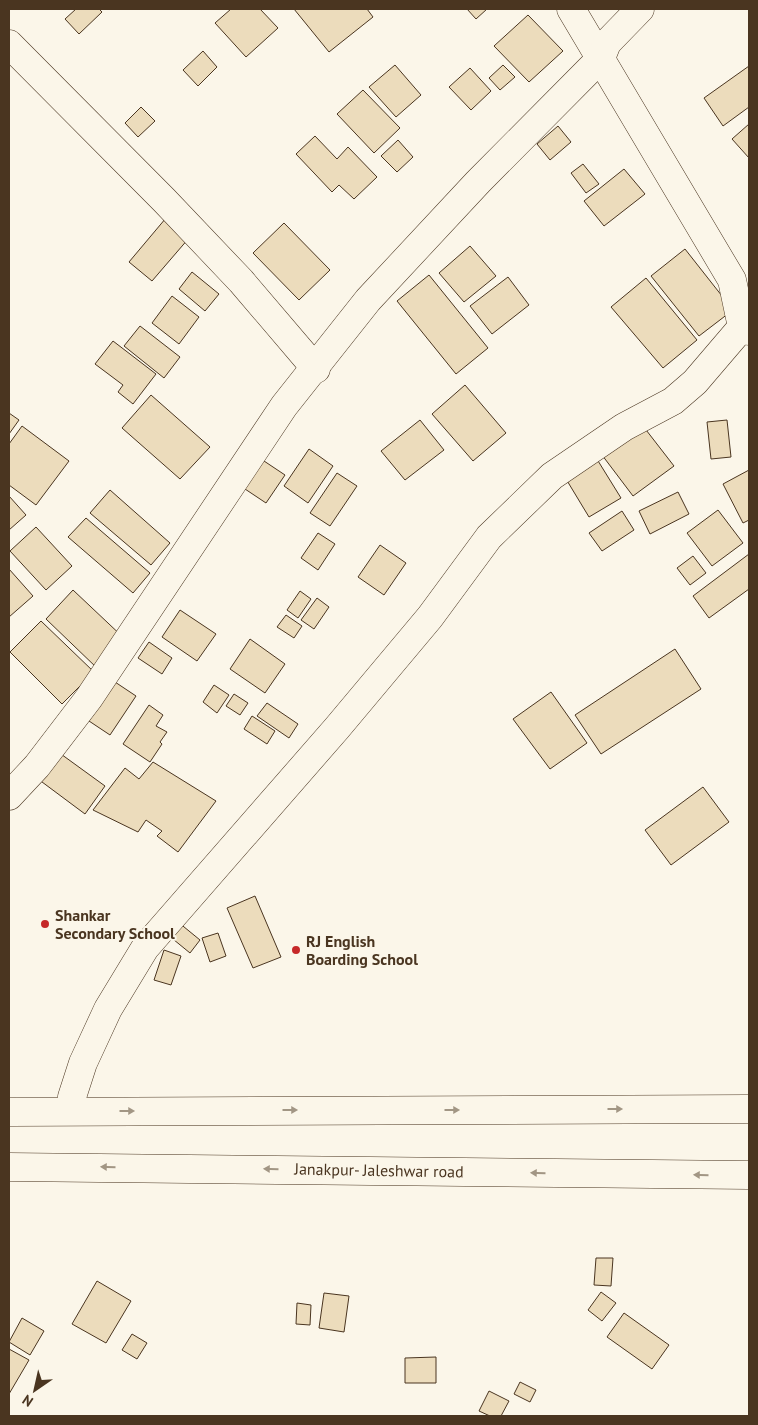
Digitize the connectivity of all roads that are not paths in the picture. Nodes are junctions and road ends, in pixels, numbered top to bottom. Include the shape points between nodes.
1 (571, 9) edge
2 (640, 9) edge
3 (9, 44) edge
4 (601, 58) junction
5 (746, 329) edge
6 (316, 369) junction
7 (9, 796) edge
8 (749, 1108) edge
9 (70, 1111) junction
10 (9, 1112) edge
11 (9, 1167) edge
12 (749, 1175) edge

1 - 4 main road
2 - 4 main road via 607,43
3 - 6 main road via 184,220
4 - 5 main road via 732,280
4 - 6 main road via 478,182 375,294
5 - 9 main road via 672,401 624,427 552,476 489,537 430,616 349,713 145,948 108,1009 83,1064
6 - 7 main road via 284,406 88,698 37,766
9 -> 8 main road
9 - 10 main road
12 -> 11 main road, Janakpur- Jaleshwar road

